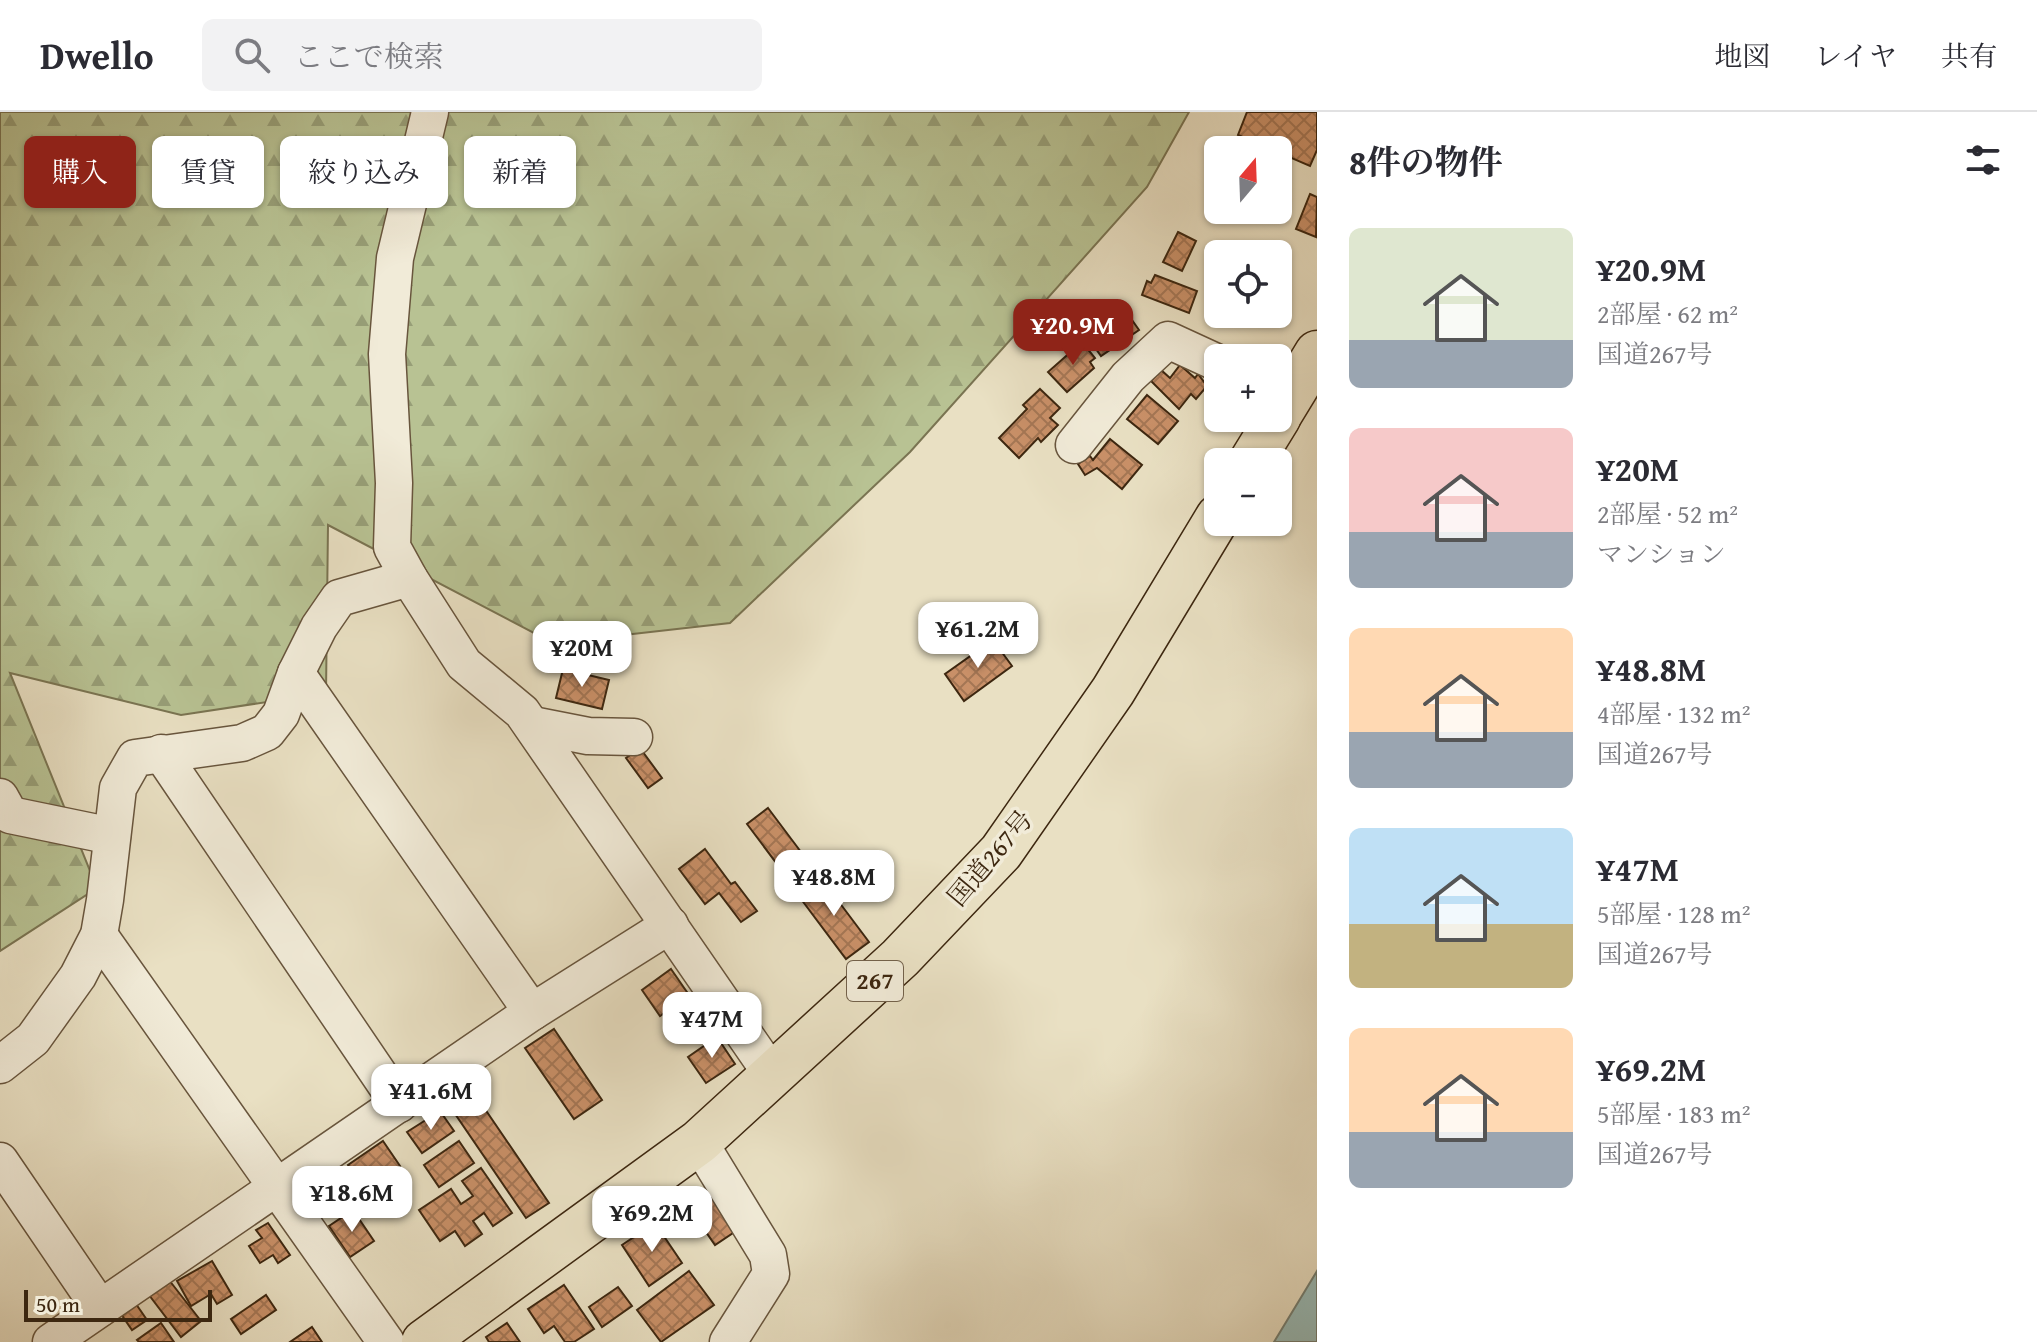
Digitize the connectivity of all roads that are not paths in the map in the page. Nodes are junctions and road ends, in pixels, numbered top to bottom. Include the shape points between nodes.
1 (430, 112) edge
2 (1317, 353) edge
3 (1204, 357) edge
4 (1292, 389) edge
5 (1074, 445) dead end
6 (1207, 536) edge
7 (409, 578) junction
8 (296, 673) junction
9 (532, 725) junction
10 (634, 737) dead end
11 (161, 753) junction
12 (0, 797) edge
13 (112, 836) junction
14 (670, 925) junction
15 (99, 935) junction
16 (532, 1012) junction
17 (0, 1065) edge
18 (773, 1076) junction
19 (399, 1104) junction
20 (699, 1142) junction
21 (0, 1161) edge
22 (277, 1187) junction
23 (100, 1308) junction
24 (51, 1342) edge
25 (386, 1342) edge
26 (424, 1342) edge
27 (728, 1342) edge

1 - 7 street via 395,258 387,354 392,547
2 - 4 highway
3 - 5 street via 1168,340 1128,377
6 - 18 highway, 国道267号 / 267 via 1113,691 1001,852 900,958
7 - 8 street via 339,598
7 - 9 street via 464,664
8 - 11 street via 281,714 267,732 242,743
8 - 16 street
9 - 10 street via 588,736
9 - 14 street
11 - 13 street via 135,758 118,788
11 - 19 street
12 - 13 street via 10,815
13 - 15 street
14 - 16 street
14 - 18 street
15 - 17 street via 78,976 33,1039
15 - 22 street
16 - 19 street
18 - 20 highway, 国道267号 / 267
19 - 22 street
20 - 26 highway, 国道267号 / 267
20 - 27 street via 768,1255 771,1274
21 - 23 street
22 - 23 street
22 - 25 street
23 - 24 street

